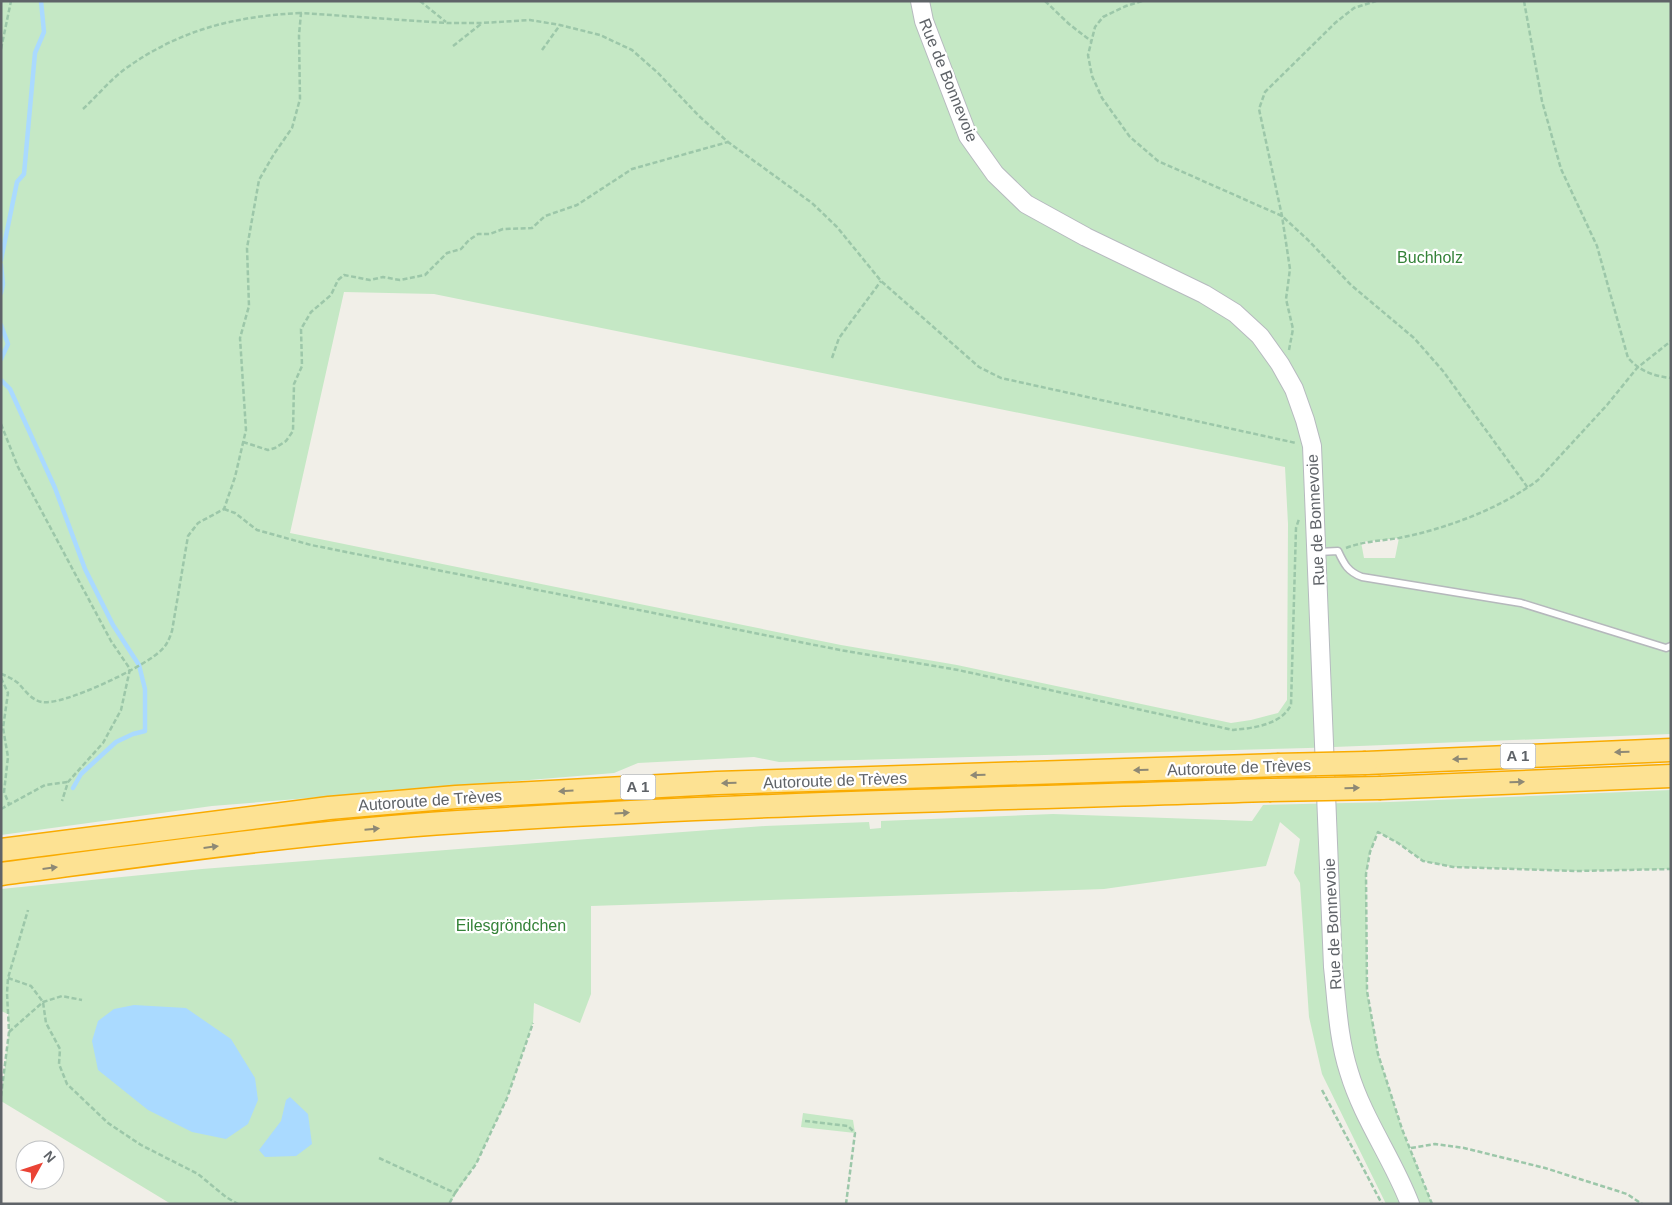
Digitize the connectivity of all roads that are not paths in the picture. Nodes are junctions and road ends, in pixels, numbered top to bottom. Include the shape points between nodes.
1 (920, 1) edge
2 (1317, 552) junction
3 (1671, 646) edge
4 (1671, 750) edge
5 (1671, 776) edge
6 (1, 850) edge
7 (1, 874) edge
8 (1410, 1204) edge

1 - 2 main road, Rue de Bonnevoie via 924,21 968,136 995,174 1026,204 1204,294 1235,313 1260,336 1294,389 1312,446
2 - 3 lane via 1338,551 1351,573 1362,577 1521,603 1666,648
2 - 8 main road, Rue de Bonnevoie via 1333,966 1339,1030 1356,1090
4 -> 6 highway, Autoroute de Trèves / A 1, bridge via 717,783 456,797 320,810
7 -> 5 highway, Autoroute de Trèves / A 1, bridge via 312,835 457,822 714,809

